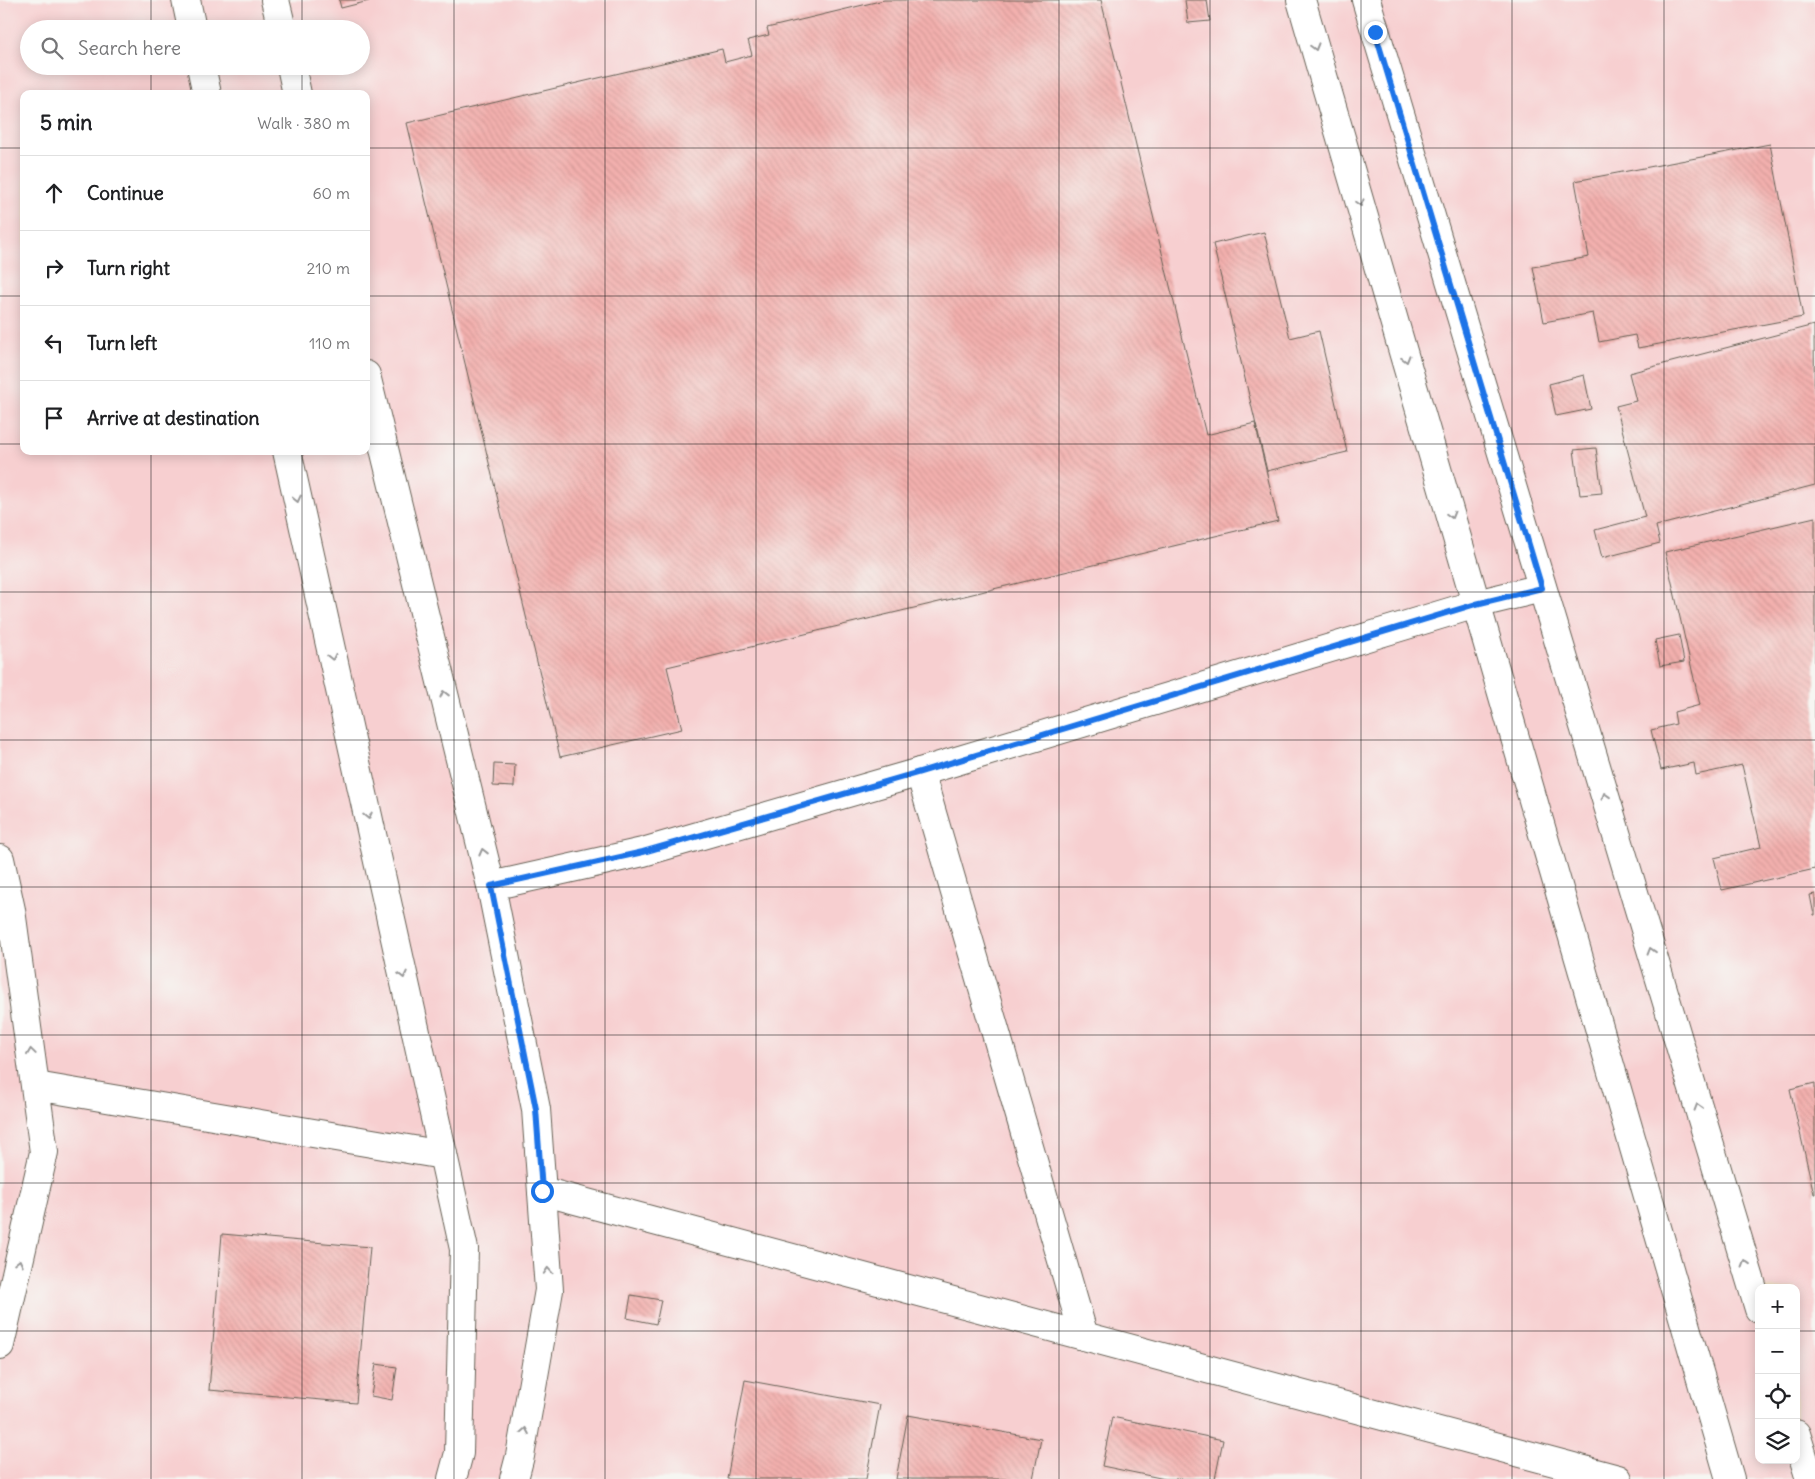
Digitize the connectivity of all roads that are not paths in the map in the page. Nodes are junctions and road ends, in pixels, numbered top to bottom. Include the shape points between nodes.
1 (186, 0) edge
2 (275, 0) edge
3 (1301, 0) edge
4 (1366, 0) edge
5 (190, 20) edge
6 (280, 20) edge
7 (203, 75) edge
8 (293, 75) edge
9 (206, 90) edge
10 (297, 90) edge
11 (370, 391) edge
12 (287, 455) edge
13 (1542, 588) junction
14 (1476, 604) junction
15 (920, 772) junction
16 (0, 858) edge
17 (491, 886) junction
18 (36, 1086) junction
19 (443, 1155) junction
20 (542, 1191) junction
21 (1755, 1296) edge
22 (1084, 1336) junction
23 (0, 1345) edge
24 (1800, 1447) edge
25 (452, 1479) edge
26 (514, 1479) edge
27 (1618, 1479) edge
28 (1730, 1479) edge
29 (1810, 1479) edge

1 - 5 street
2 - 6 street
3 -> 14 street
4 - 13 street
7 - 9 street
8 - 10 street
17 -> 11 street
12 -> 19 street
13 - 14 street
21 -> 13 street
14 - 15 street
14 - 28 street
15 - 17 street via 643,852
15 - 22 street
18 -> 16 street via 11,910
17 - 20 street via 536,1109
18 - 19 street
23 -> 18 street via 44,1152
19 - 25 street via 464,1249 459,1453
20 - 22 street
26 -> 20 street via 549,1290
22 - 27 street
24 - 29 street

